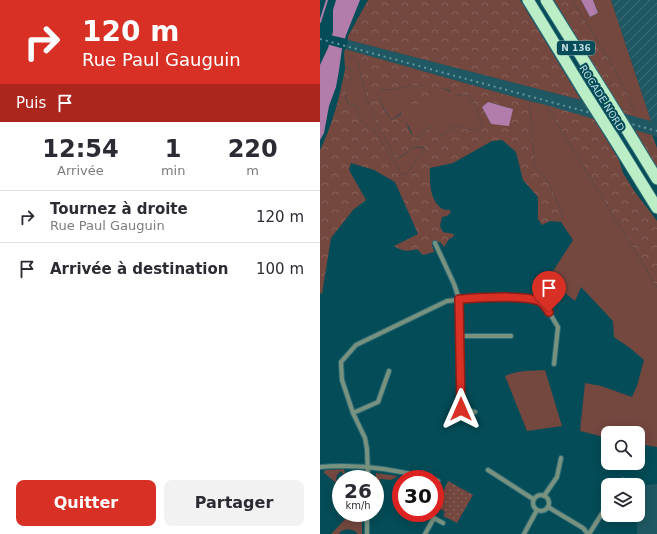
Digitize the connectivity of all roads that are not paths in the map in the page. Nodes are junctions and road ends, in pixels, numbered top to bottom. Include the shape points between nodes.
1 (528, 0) edge
2 (546, 0) edge
3 (657, 179) edge
4 (657, 208) edge
5 (435, 243) dead end
6 (459, 299) junction
7 (460, 336) junction
8 (511, 336) dead end
9 (554, 364) dead end
10 (390, 371) dead end
11 (475, 412) dead end
12 (353, 414) junction
13 (561, 458) dead end
14 (320, 467) edge
15 (368, 467) junction
16 (488, 470) dead end
17 (392, 471) edge
18 (544, 496) junction
19 (533, 499) junction
20 (548, 507) junction
21 (537, 510) junction
22 (601, 514) edge
23 (367, 522) edge
24 (443, 523) dead end
25 (367, 534) edge
26 (425, 534) edge
27 (524, 534) edge
28 (588, 534) edge

1 - 4 highway, ROCADE NORD / N 136, bridge
2 - 3 highway, ROCADE NORD / N 136, bridge
5 - 6 street
6 - 7 street
6 - 9 street via 511,297 531,298 542,302 558,327
6 - 12 street via 447,300 356,345 341,362 342,380
7 - 8 street
7 - 11 street via 461,409
10 - 12 street via 378,402
12 - 15 street via 365,438
13 - 18 street via 557,477
14 - 15 street
15 - 17 street
16 - 19 street
18 - 19 street via 540,495
18 - 20 street via 549,502
19 - 21 street via 532,504
20 - 21 street via 541,511
20 - 28 street
21 - 27 street
22 - 28 street
23 - 25 street
24 - 26 street via 434,518

